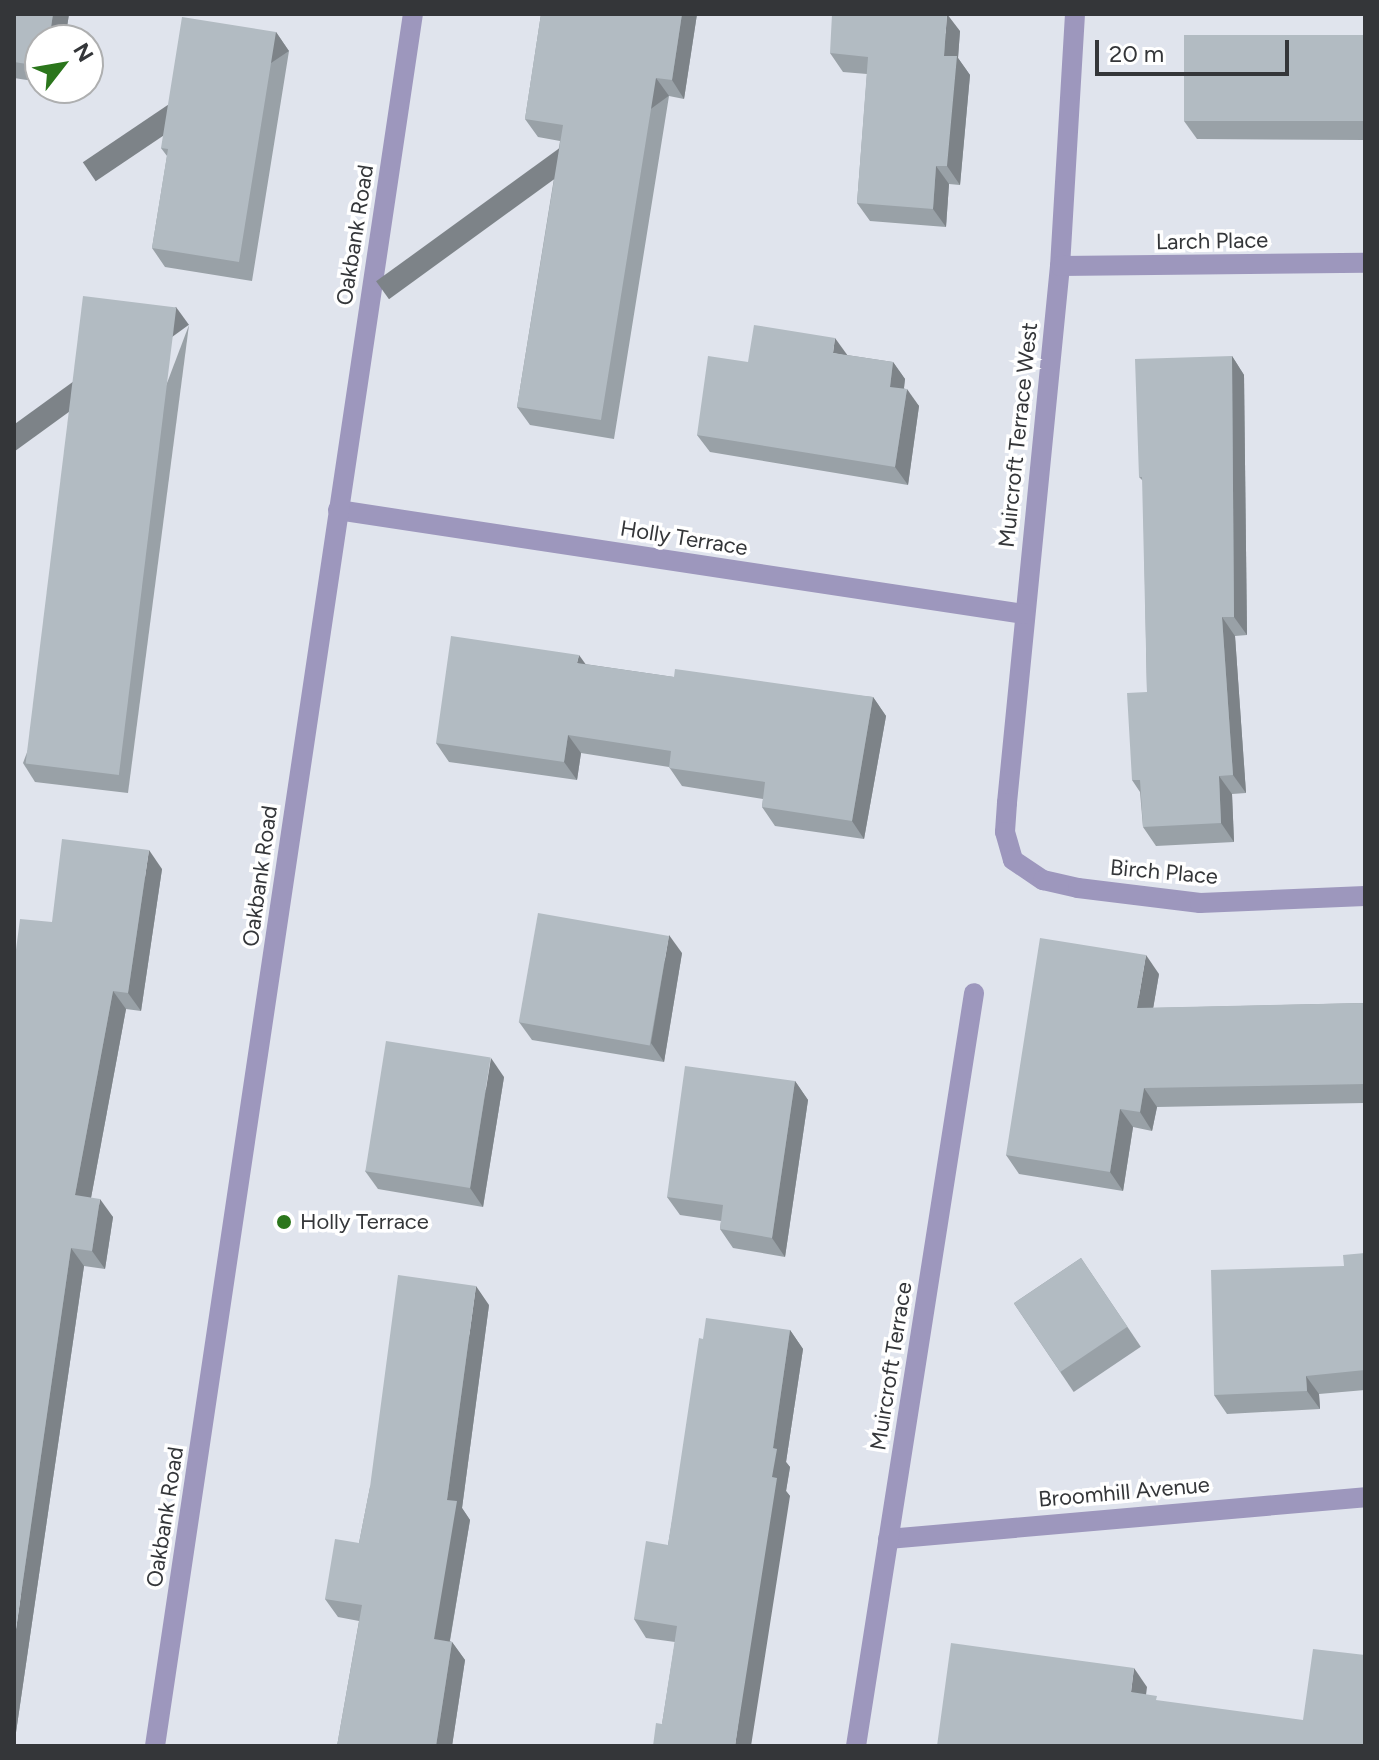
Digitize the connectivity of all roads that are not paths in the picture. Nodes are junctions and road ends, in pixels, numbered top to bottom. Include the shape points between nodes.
1 (413, 14) edge
2 (1075, 14) edge
3 (1365, 263) edge
4 (1060, 266) junction
5 (338, 510) junction
6 (1024, 614) junction
7 (1013, 860) joint
8 (1365, 896) edge
9 (974, 993) dead end
10 (1365, 1497) edge
11 (888, 1539) junction
12 (155, 1746) edge
13 (856, 1746) edge

1 - 5 street, Oakbank Road
2 - 4 street, Muircroft Terrace West
3 - 4 street, Larch Place
4 - 6 street, Muircroft Terrace West
5 - 6 street, Holly Terrace
5 - 12 street, Oakbank Road
6 - 7 street, Muircroft Terrace West via 1005,832
7 - 8 street, Birch Place via 1043,880 1067,886 1200,903
9 - 11 street, Muircroft Terrace
10 - 11 street, Broomhill Avenue
11 - 13 street, Muircroft Terrace

